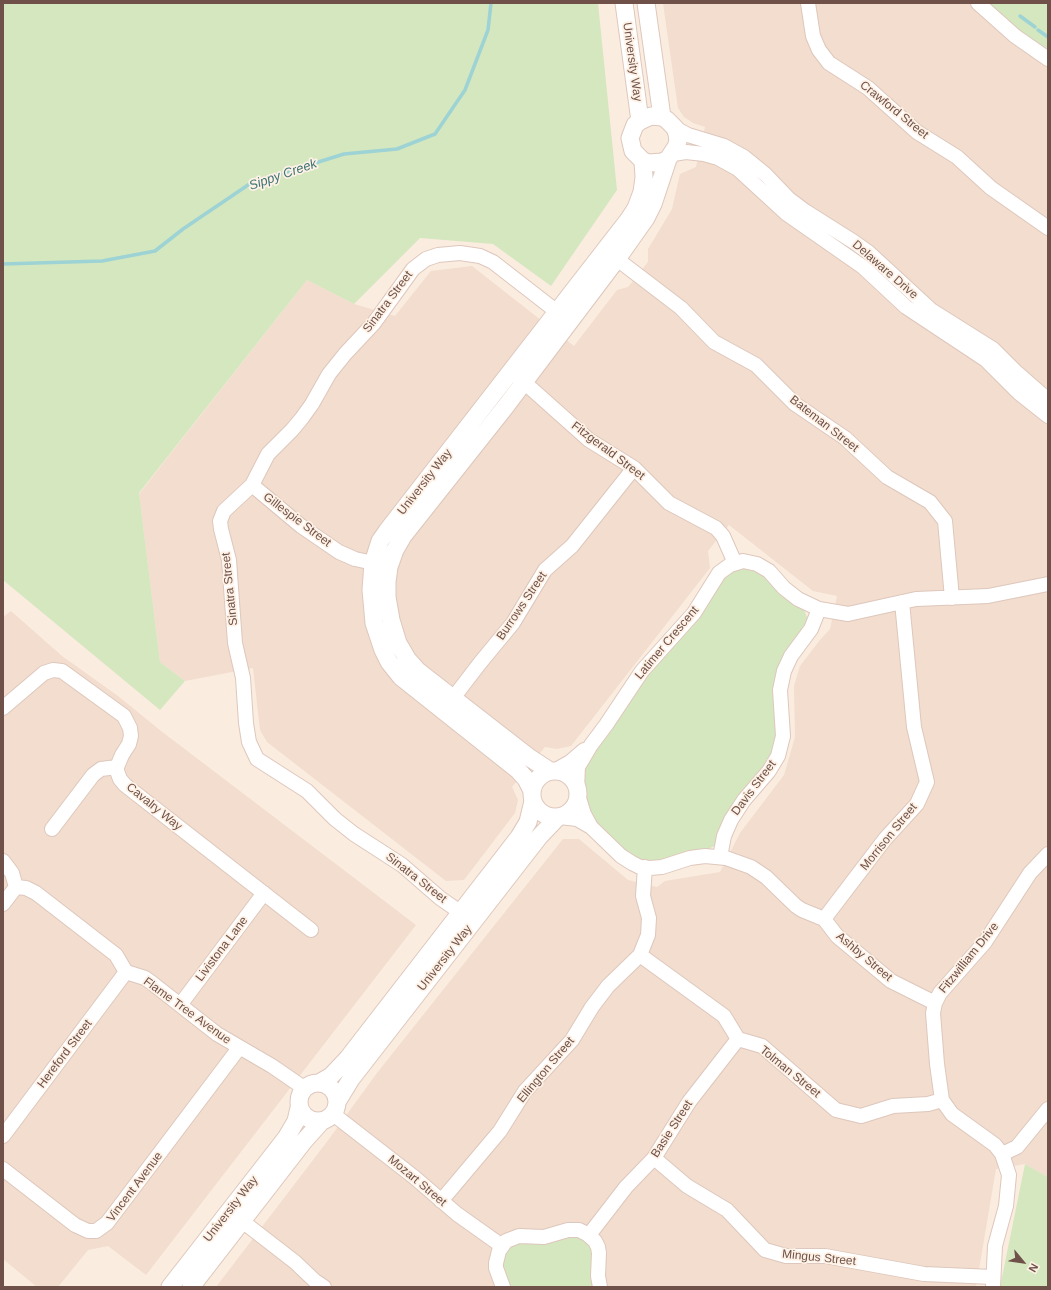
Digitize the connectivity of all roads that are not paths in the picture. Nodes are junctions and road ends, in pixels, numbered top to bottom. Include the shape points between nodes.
1 (624, 3) edge
2 (646, 3) edge
3 (808, 3) edge
4 (978, 3) edge
5 (1048, 59) edge
6 (640, 121) junction
7 (668, 122) junction
8 (671, 156) junction
9 (643, 161) junction
10 (1048, 228) edge
11 (611, 254) junction
12 (563, 317) junction
13 (511, 371) junction
14 (525, 382) junction
15 (1048, 400) edge
16 (1048, 416) edge
17 (634, 468) junction
18 (252, 485) junction
19 (734, 563) junction
20 (381, 565) junction
21 (1048, 584) edge
22 (952, 598) junction
23 (902, 602) junction
24 (819, 609) junction
25 (449, 704) junction
26 (3, 708) edge
27 (591, 745) junction
28 (118, 767) junction
29 (552, 771) junction
30 (578, 792) junction
31 (533, 796) junction
32 (559, 817) junction
33 (591, 827) junction
34 (52, 829) dead end
35 (1048, 854) edge
36 (720, 857) junction
37 (3, 861) edge
38 (645, 868) junction
39 (16, 887) junction
40 (264, 893) junction
41 (3, 904) edge
42 (466, 917) junction
43 (824, 919) junction
44 (312, 930) dead end
45 (640, 955) junction
46 (126, 972) junction
47 (935, 1003) junction
48 (180, 1005) junction
49 (738, 1039) junction
50 (239, 1048) junction
51 (312, 1086) junction
52 (942, 1100) junction
53 (299, 1108) junction
54 (1048, 1109) edge
55 (331, 1113) junction
56 (3, 1136) edge
57 (1002, 1154) junction
58 (654, 1158) junction
59 (3, 1169) edge
60 (441, 1201) junction
61 (236, 1216) junction
62 (589, 1235) junction
63 (502, 1246) junction
64 (993, 1282) edge
65 (170, 1287) edge
66 (191, 1287) edge
67 (324, 1287) edge
68 (503, 1287) edge
69 (600, 1287) edge

1 - 6 street, University Way
2 - 7 street, University Way
3 - 10 street, Crawford Street via 813,36 829,63 868,88 917,132 958,157 991,188
4 - 5 street via 1015,36
6 - 7 street via 651,116
6 - 9 street via 635,125 630,138 634,151
7 - 8 street via 677,134 678,141
7 - 15 street, Delaware Drive via 688,135 724,146 744,157 789,199 868,252 931,310 993,349
8 - 9 street via 662,162
8 - 11 street, University Way via 646,218
8 - 16 street, Delaware Drive via 686,152 704,154 738,169 787,214 863,267 906,307 986,360 1019,393
9 - 11 street, University Way via 642,192
11 - 12 street, University Way
11 - 22 street, Bateman Street via 681,308 714,342 756,365 795,404 845,438 887,477 930,502 944,521
12 - 13 street, University Way
12 - 14 street, University Way
12 - 18 street, Sinatra Street via 492,262 480,256 460,253 426,259 413,269 374,323 329,374 302,418 268,454
13 - 14 street, Fitzgerald Street
13 - 20 street, University Way via 380,541
14 - 17 street, Fitzgerald Street via 589,440
14 - 20 street, University Way
17 - 19 street, Fitzgerald Street via 669,503 716,528 723,536
17 - 25 street, Burrows Street via 572,546 545,570 513,623
18 - 20 street, Gillespie Street via 301,526 339,552 355,560
18 - 42 street, Sinatra Street via 224,511 220,521 229,560 235,643 243,678 246,723 257,759 307,791 335,819 402,865
19 - 24 street via 743,561 764,566 794,596
19 - 27 street, Latimer Crescent via 719,573 694,613 642,671
20 - 25 street, University Way via 371,584 374,623 383,650 401,677
21 - 22 street via 988,596
22 - 23 street
23 - 24 street via 848,614
23 - 43 street, Morrison Street via 914,727 927,782 917,804 885,839
24 - 36 street, Davis Street via 811,629 791,656 784,671 780,690 783,736 778,756 770,771 744,800 729,823
25 - 29 street, University Way
25 - 31 street, University Way via 518,770 526,779
26 - 28 street via 44,673 62,671 124,716 130,728 130,736
27 - 29 street, Latimer Crescent via 570,762
27 - 30 street, Latimer Crescent via 578,767
28 - 34 street via 101,768 93,775
28 - 40 street, Cavalry Way via 120,779 125,785
29 - 30 street via 567,774 573,779
29 - 31 street via 538,778
30 - 32 street via 577,802 572,810
30 - 33 street via 584,814
31 - 32 street via 535,806 543,813
31 - 42 street, University Way via 528,822
32 - 33 street via 577,819
32 - 42 street, University Way
33 - 38 street via 627,860
35 - 47 street, Fitzwilliam Drive via 1030,874 985,942 947,983
36 - 38 street via 695,857 662,867
36 - 43 street via 751,867 766,877 796,906
37 - 39 street via 12,873
38 - 45 street, Ellington Street via 644,896 649,918 648,935
39 - 41 street
39 - 46 street via 36,893 116,954
40 - 44 street, Cavalry Way
40 - 48 street, Livistona Lane
42 - 51 street, University Way via 343,1063 329,1078
42 - 55 street, University Way via 351,1079
43 - 47 street, Ashby Street via 837,936 891,981
45 - 49 street via 724,1016
45 - 60 street, Ellington Street via 608,986 572,1040 526,1092 500,1130
46 - 48 street, Flame Tree Avenue via 145,978
46 - 56 street, Hereford Street
47 - 52 street, Fitzwilliam Drive via 933,1023
48 - 50 street, Flame Tree Avenue
49 - 52 street, Tolman Street via 762,1046 836,1110 861,1116 893,1106 928,1104
49 - 58 street, Basie Street via 689,1102
50 - 51 street, Flame Tree Avenue
50 - 59 street, Vincent Avenue via 107,1223 96,1231 88,1231 75,1225
51 - 53 street via 299,1097
51 - 55 street via 326,1085 332,1089 336,1095
52 - 57 street via 952,1114 995,1144
53 - 55 street via 308,1119 315,1121
53 - 61 street, University Way via 291,1131
54 - 57 street via 1017,1147
55 - 60 street, Mozart Street
55 - 61 street, University Way
57 - 64 street via 1009,1175 1006,1206 995,1246
58 - 62 street, Basie Street via 626,1187
58 - 64 street, Mingus Street via 687,1186 727,1210 765,1250 786,1256 825,1256 924,1274
60 - 63 street, Mozart Street
61 - 65 street, University Way
61 - 66 street, University Way
61 - 67 street
62 - 63 street via 579,1230 568,1230 544,1237 516,1237
62 - 69 street via 599,1250
63 - 68 street via 496,1263

